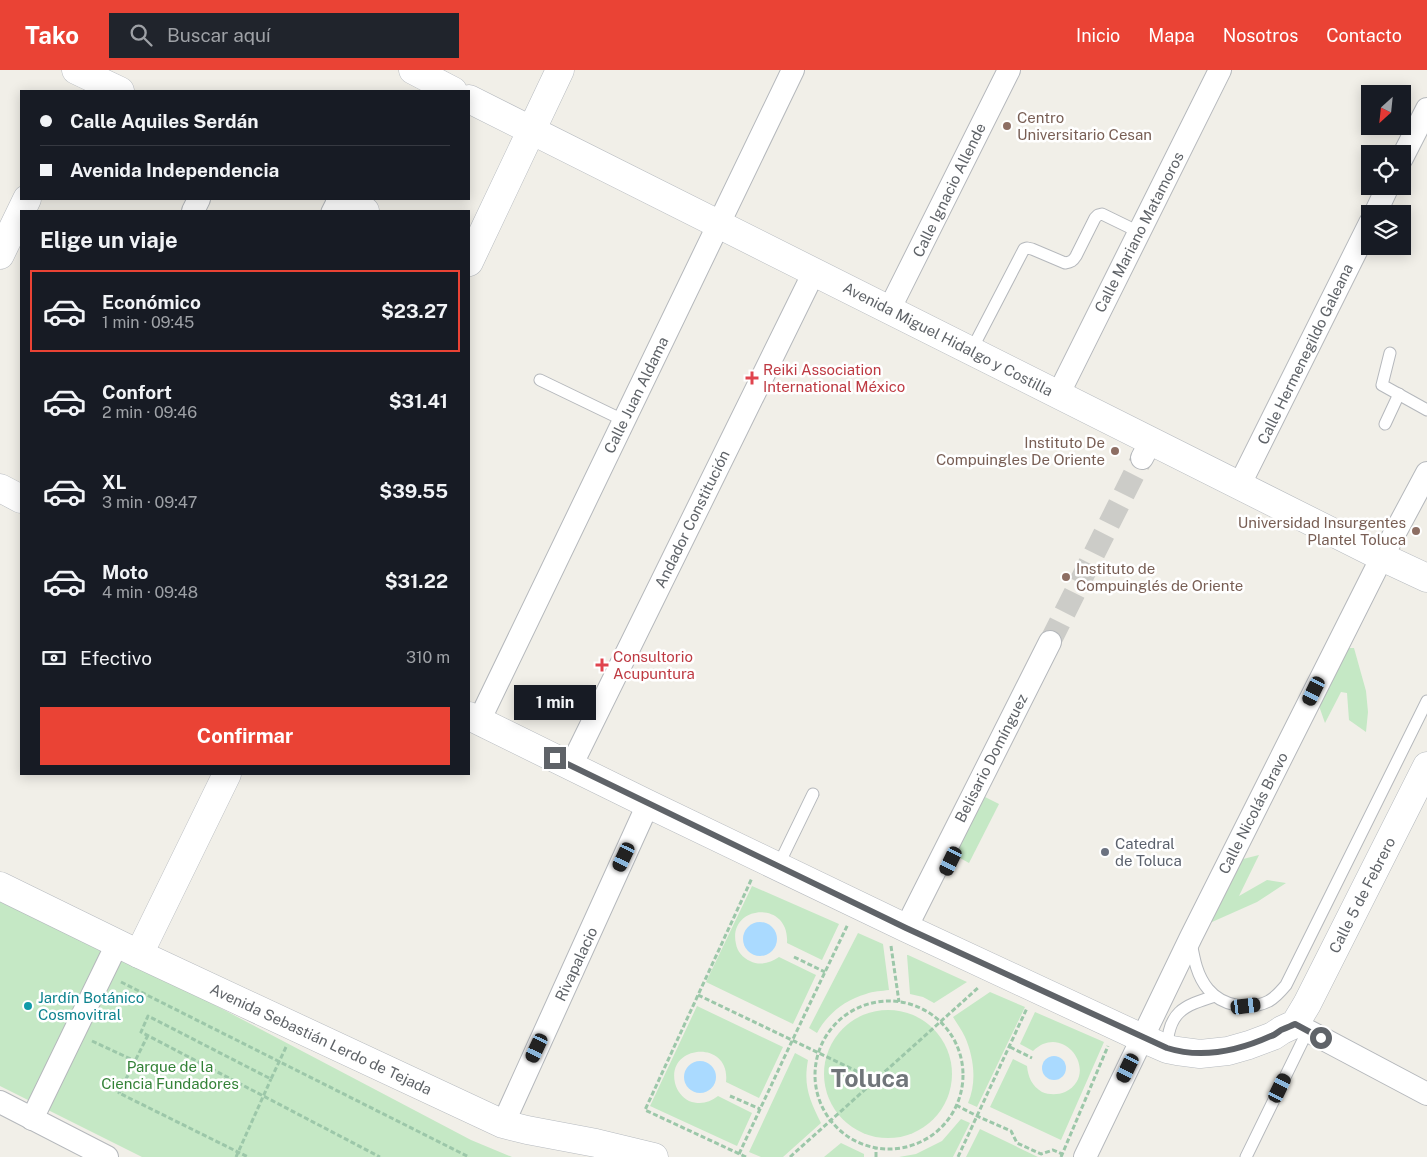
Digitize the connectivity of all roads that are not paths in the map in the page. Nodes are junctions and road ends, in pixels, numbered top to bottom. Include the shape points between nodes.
1 (413, 70) edge
2 (560, 70) edge
3 (793, 70) edge
4 (1009, 70) edge
5 (1220, 70) edge
6 (83, 77) edge
7 (117, 90) edge
8 (451, 90) edge
9 (470, 100) edge
10 (1427, 108) edge
11 (531, 130) junction
12 (1408, 145) edge
13 (342, 200) edge
14 (363, 210) edge
15 (20, 214) edge
16 (719, 224) junction
17 (1139, 232) junction
18 (1361, 241) edge
19 (0, 255) edge
20 (470, 260) edge
21 (814, 272) junction
22 (889, 310) junction
23 (971, 351) junction
24 (1390, 353) dead end
25 (540, 380) dead end
26 (1399, 394) junction
27 (1058, 395) junction
28 (1427, 410) edge
29 (623, 420) junction
30 (1385, 424) dead end
31 (1427, 473) edge
32 (1240, 486) junction
33 (0, 488) edge
34 (20, 498) edge
35 (1382, 558) junction
36 (1427, 578) edge
37 (1050, 642) tunnel mouth
38 (1427, 701) edge
39 (474, 718) edge
40 (571, 766) junction
41 (225, 775) edge
42 (1424, 780) edge
43 (813, 794) dead end
44 (648, 804) junction
45 (951, 861) dead end
46 (766, 870) junction
47 (0, 886) edge
48 (904, 935) junction
49 (1191, 937) junction
50 (128, 949) junction
51 (1215, 996) junction
52 (1301, 1027) junction
53 (1154, 1043) junction
54 (1427, 1094) edge
55 (0, 1102) edge
56 (32, 1119) junction
57 (502, 1124) junction
58 (107, 1157) edge
59 (654, 1157) edge
60 (1085, 1157) edge
61 (1246, 1157) edge

1 - 8 main road
2 - 11 main road
3 - 16 street, Calle Juan Aldama
4 - 22 street, Calle Ignacio Allende
5 - 17 street, Calle Mariano Matamoros
6 - 7 main road
9 - 11 main road, Avenida Miguel Hidalgo y Costilla
10 - 12 street
11 - 16 main road, Avenida Miguel Hidalgo y Costilla
11 - 20 main road
13 - 14 main road
15 - 19 main road
16 - 21 main road, Avenida Miguel Hidalgo y Costilla
16 - 29 street, Calle Juan Aldama
17 - 23 lane via 1102,214 1095,218 1070,262 1024,249
17 - 27 street, Calle Mariano Matamoros
18 - 32 street, Calle Hermenegildo Galeana
21 - 22 main road, Avenida Miguel Hidalgo y Costilla
21 - 40 street, Andador Constitución
22 - 23 main road, Avenida Miguel Hidalgo y Costilla
23 - 27 main road, Avenida Miguel Hidalgo y Costilla
24 - 26 lane via 1382,385
25 - 29 lane
26 - 28 lane
26 - 30 lane
27 - 32 main road, Avenida Miguel Hidalgo y Costilla via 1147,450
29 - 39 street, Calle Juan Aldama
31 - 35 street, Calle Nicolás Bravo
32 - 35 main road, Avenida Miguel Hidalgo y Costilla
33 - 34 main road
35 - 36 main road, Avenida Miguel Hidalgo y Costilla
35 - 49 street, Calle Nicolás Bravo
37 - 48 street, Belisario Domínguez
38 - 51 lane via 1286,985 1278,995 1258,1005 1234,1005
39 - 40 main road
40 - 44 main road
41 - 50 main road
42 - 52 main road, Calle 5 de Febrero via 1311,995
43 - 46 lane
44 - 46 main road
44 - 57 street, Rivapalacio
45 - 48 lane
46 - 48 main road
47 - 50 main road, Avenida Sebastián Lerdo de Tejada
48 - 53 main road
49 - 51 lane via 1197,971
49 - 53 street, Calle Nicolás Bravo
50 - 56 street via 103,974
50 - 57 main road, Avenida Sebastián Lerdo de Tejada
51 - 53 lane via 1180,1011 1169,1029
52 - 53 main road via 1282,1030 1228,1051 1200,1054
52 - 54 street
52 - 61 lane
53 - 60 street, Calle Nicolás Bravo
55 - 56 street
56 - 58 street
57 - 59 main road, Avenida Sebastián Lerdo de Tejada

